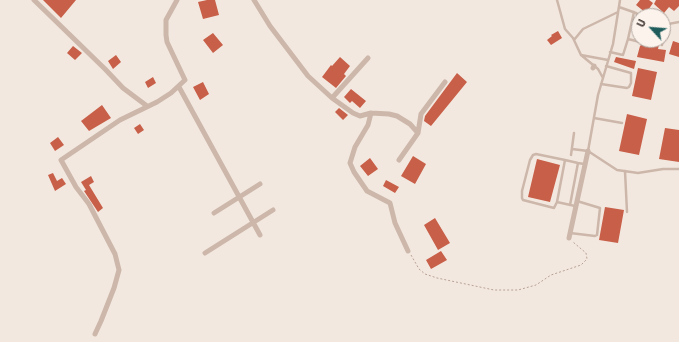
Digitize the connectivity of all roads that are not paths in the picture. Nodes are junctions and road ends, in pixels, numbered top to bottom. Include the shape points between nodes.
1 (34, 0) edge
2 (176, 0) edge
3 (254, 0) edge
4 (557, 0) edge
5 (619, 0) edge
6 (619, 7) junction
7 (631, 11) edge
8 (618, 12) junction
9 (631, 26) edge
10 (628, 39) junction
11 (574, 40) junction
12 (631, 40) edge
13 (610, 52) junction
14 (581, 55) junction
15 (368, 58) dead end
16 (608, 60) junction
17 (606, 66) junction
18 (603, 78) junction
19 (445, 82) dead end
20 (601, 84) junction
21 (179, 87) junction
22 (332, 98) junction
23 (147, 106) junction
24 (371, 113) junction
25 (594, 118) junction
26 (622, 124) dead end
27 (418, 133) junction
28 (574, 133) dead end
29 (572, 149) junction
30 (588, 151) junction
31 (571, 155) dead end
32 (399, 160) dead end
33 (565, 160) junction
34 (578, 163) junction
35 (585, 164) junction
36 (679, 169) edge
37 (625, 171) junction
38 (260, 184) dead end
39 (240, 197) junction
40 (557, 202) junction
41 (574, 204) junction
42 (273, 210) dead end
43 (627, 212) dead end
44 (214, 213) dead end
45 (254, 222) junction
46 (260, 235) dead end
47 (569, 235) joint
48 (408, 251) road end
49 (205, 253) dead end
50 (95, 334) dead end

1 - 23 street via 123,88
2 - 21 street via 166,20 166,28 167,42 185,80
3 - 22 street via 270,26 308,76
4 - 11 lane via 566,29
5 - 6 lane
6 - 7 lane
6 - 8 lane
8 - 11 lane via 583,29
8 - 13 lane
9 - 10 lane
10 - 12 lane
10 - 13 lane via 623,55
11 - 14 lane
13 - 16 lane
14 - 16 lane
14 - 18 lane via 601,73
15 - 22 street
16 - 17 lane
17 - 18 lane
17 - 20 lane via 631,73 631,83 627,88
18 - 20 lane
19 - 27 street via 421,114
20 - 25 lane
21 - 23 street
21 - 39 street
22 - 24 street via 360,116
23 - 50 street via 120,120 61,160 89,204 115,254 119,270
24 - 27 street via 396,116 410,124
24 - 48 street via 368,125 354,147 350,163 368,191 390,203 395,223
25 - 26 lane
25 - 30 lane
27 - 32 street
28 - 29 lane
29 - 30 lane
29 - 31 lane
30 - 35 street
30 - 37 lane via 617,170
33 - 34 lane
33 - 40 lane
33 - 40 lane via 533,155 522,191 522,198 526,202 552,209 556,207
34 - 35 lane
34 - 41 lane
35 - 41 street
36 - 37 lane via 638,173
37 - 43 lane
38 - 39 street
39 - 44 street
39 - 45 street
40 - 41 lane
41 - 47 street
41 - 47 lane via 600,208 597,234
42 - 45 street
45 - 46 street
45 - 49 street

